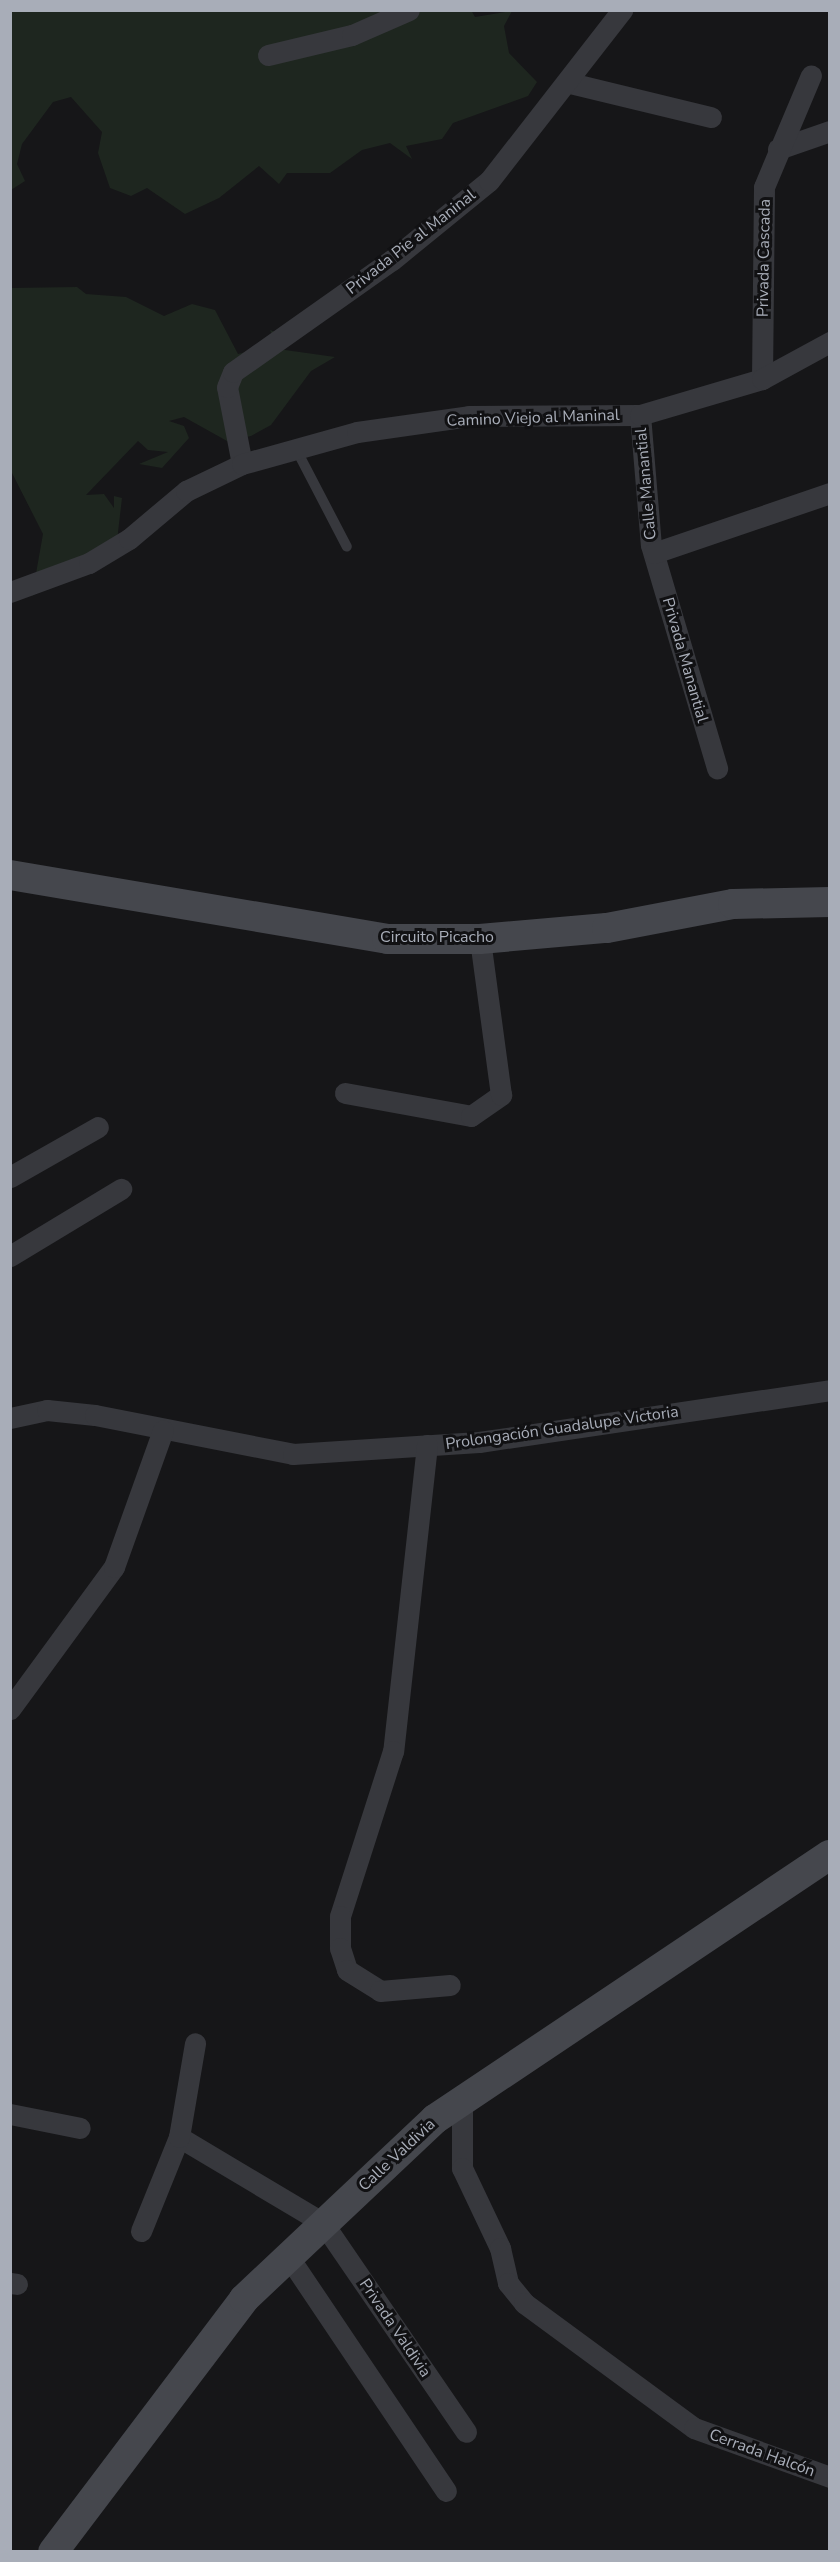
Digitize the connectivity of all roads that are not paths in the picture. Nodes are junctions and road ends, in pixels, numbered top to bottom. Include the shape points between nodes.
1 (409, 10) edge
2 (622, 10) edge
3 (268, 55) dead end
4 (811, 75) dead end
5 (570, 83) junction
6 (711, 117) dead end
7 (830, 131) edge
8 (778, 149) junction
9 (830, 342) edge
10 (762, 379) junction
11 (640, 415) junction
12 (296, 449) junction
13 (242, 464) junction
14 (830, 493) edge
15 (347, 547) dead end
16 (654, 553) junction
17 (10, 592) edge
18 (717, 768) dead end
19 (10, 875) edge
20 (830, 902) edge
21 (480, 939) junction
22 (345, 1093) dead end
23 (98, 1127) dead end
24 (10, 1177) edge
25 (121, 1189) dead end
26 (10, 1256) edge
27 (830, 1390) edge
28 (10, 1418) edge
29 (163, 1430) junction
30 (427, 1445) junction
31 (10, 1709) edge
32 (830, 1855) edge
33 (450, 1985) dead end
34 (195, 2043) dead end
35 (462, 2100) junction
36 (10, 2114) edge
37 (80, 2128) dead end
38 (179, 2137) junction
39 (323, 2223) junction
40 (141, 2231) dead end
41 (288, 2256) junction
42 (466, 2432) dead end
43 (830, 2477) edge
44 (446, 2491) dead end
45 (53, 2552) edge

1 - 3 street via 352,35
2 - 5 street, Privada Pie al Maninal
4 - 8 street, Privada Cascada
5 - 6 street
5 - 13 street, Privada Pie al Maninal via 489,182 392,260 233,372 227,387
7 - 8 street
8 - 10 street, Privada Cascada via 764,187
9 - 10 street, Camino Viejo al Maninal
10 - 11 street, Camino Viejo al Maninal
11 - 12 street, Camino Viejo al Maninal via 469,416 357,432
11 - 16 street, Calle Manantial
12 - 13 street, Camino Viejo al Maninal
12 - 15 lane
13 - 17 street, Camino Viejo al Maninal via 186,490 129,539 89,563
14 - 16 street
16 - 18 street, Privada Manantial
19 - 21 street, Circuito Picacho via 387,939
20 - 21 street, Circuito Picacho via 733,904 607,928
21 - 22 street via 501,1095 471,1116
23 - 24 street
25 - 26 street
27 - 30 street, Prolongación Guadalupe Victoria
28 - 29 street, Prolongación Guadalupe Victoria via 47,1410
29 - 30 street, Prolongación Guadalupe Victoria via 293,1454
29 - 31 street via 114,1567
30 - 33 street via 393,1751 340,1916 340,1948 347,1970 380,1991
32 - 35 street, Calle Valdivia
34 - 38 street
35 - 39 street, Calle Valdivia
35 - 43 street, Cerrada Halcón via 462,2168 500,2248 508,2283 524,2303 694,2428
36 - 37 street
38 - 39 street
38 - 40 street
39 - 41 street, Calle Valdivia
39 - 42 street, Privada Valdivia
41 - 44 street
41 - 45 street, Calle Valdivia via 244,2299

